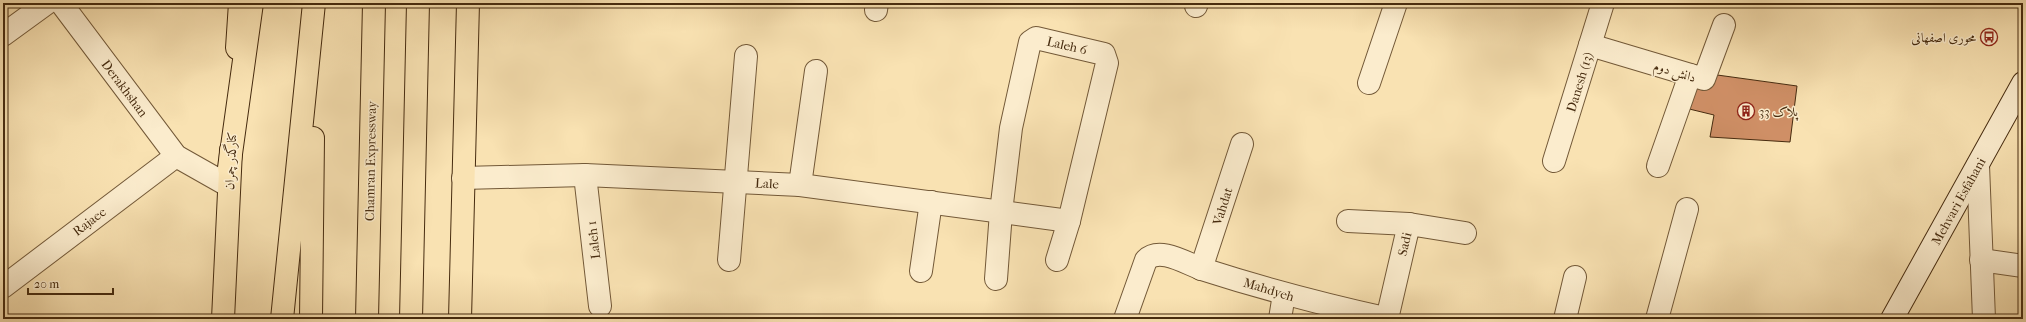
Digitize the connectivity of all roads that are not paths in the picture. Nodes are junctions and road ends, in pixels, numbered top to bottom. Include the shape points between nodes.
1 (47, 3) edge
2 (61, 3) edge
3 (240, 3) edge
4 (252, 3) edge
5 (315, 3) edge
6 (374, 3) edge
7 (418, 3) edge
8 (427, 3) edge
9 (468, 3) edge
10 (1396, 3) edge
11 (1603, 3) edge
12 (1724, 25) dead end
13 (3, 36) edge
14 (1590, 45) junction
15 (746, 56) dead end
16 (816, 71) dead end
17 (1690, 75) junction
18 (1369, 83) dead end
19 (2023, 83) edge
20 (1242, 144) dead end
21 (176, 156) junction
22 (1554, 161) dead end
23 (1978, 165) junction
24 (1658, 166) dead end
25 (585, 175) junction
26 (229, 177) junction
27 (463, 178) junction
28 (734, 182) junction
29 (800, 185) junction
30 (414, 190) junction
31 (931, 202) junction
32 (1687, 210) dead end
33 (1001, 212) junction
34 (1069, 221) junction
35 (1348, 222) dead end
36 (1409, 224) junction
37 (1465, 233) dead end
38 (728, 260) dead end
39 (1057, 260) dead end
40 (1981, 260) junction
41 (2023, 266) edge
42 (1201, 269) junction
43 (921, 271) dead end
44 (1576, 277) dead end
45 (996, 279) dead end
46 (3, 287) edge
47 (1284, 294) junction
48 (600, 306) dead end
49 (223, 319) edge
50 (282, 319) edge
51 (311, 319) edge
52 (367, 319) edge
53 (411, 319) edge
54 (460, 319) edge
55 (1125, 319) edge
56 (1280, 319) edge
57 (1388, 319) edge
58 (1565, 319) edge
59 (1657, 319) edge
60 (1892, 319) edge
61 (1984, 319) edge

1 - 13 street
2 - 21 street, Derakhshan
3 - 26 main road, کنارگذر چمران
4 - 26 main road
5 - 50 main road
5 - 51 main road
6 - 52 main road, Chamran Expressway
7 - 30 main road
8 - 30 main road
9 - 27 main road
10 - 18 street
11 - 14 street, Danesh (13)
12 - 17 street, دانش دوم via 1706,78 1702,80
14 - 17 street, دانش دوم
14 - 22 street, Danesh (13)
15 - 28 street
16 - 29 street
17 - 24 street
19 - 23 street, Mehvari Esfahani
20 - 42 street, Vahdat
21 - 26 street, Derakhshan via 194,167
21 - 46 street, Rajaee
23 - 40 street
23 - 60 street, Mehvari Esfahani
25 - 27 street, Lale
25 - 28 street, Lale
25 - 48 street, Laleh 1
26 - 49 main road, کنارگذر چمران
27 - 54 main road
28 - 29 street, Lale
28 - 38 street
29 - 31 street, Lale
30 - 53 main road
31 - 33 street, Lale
31 - 43 street
32 - 59 street
33 - 34 street, Lale
33 - 34 street, Laleh 6 via 1011,128 1030,42 1036,38 1104,54 1107,63
33 - 45 street
34 - 39 street
35 - 36 street
36 - 37 street, Sadi
36 - 57 street, Sadi
40 - 41 street
40 - 61 street
42 - 47 street, Mahdyeh
42 - 55 street, Mahdyeh via 1159,254 1151,254 1146,260
44 - 58 street
47 - 56 street
47 - 57 street, Mahdyeh

